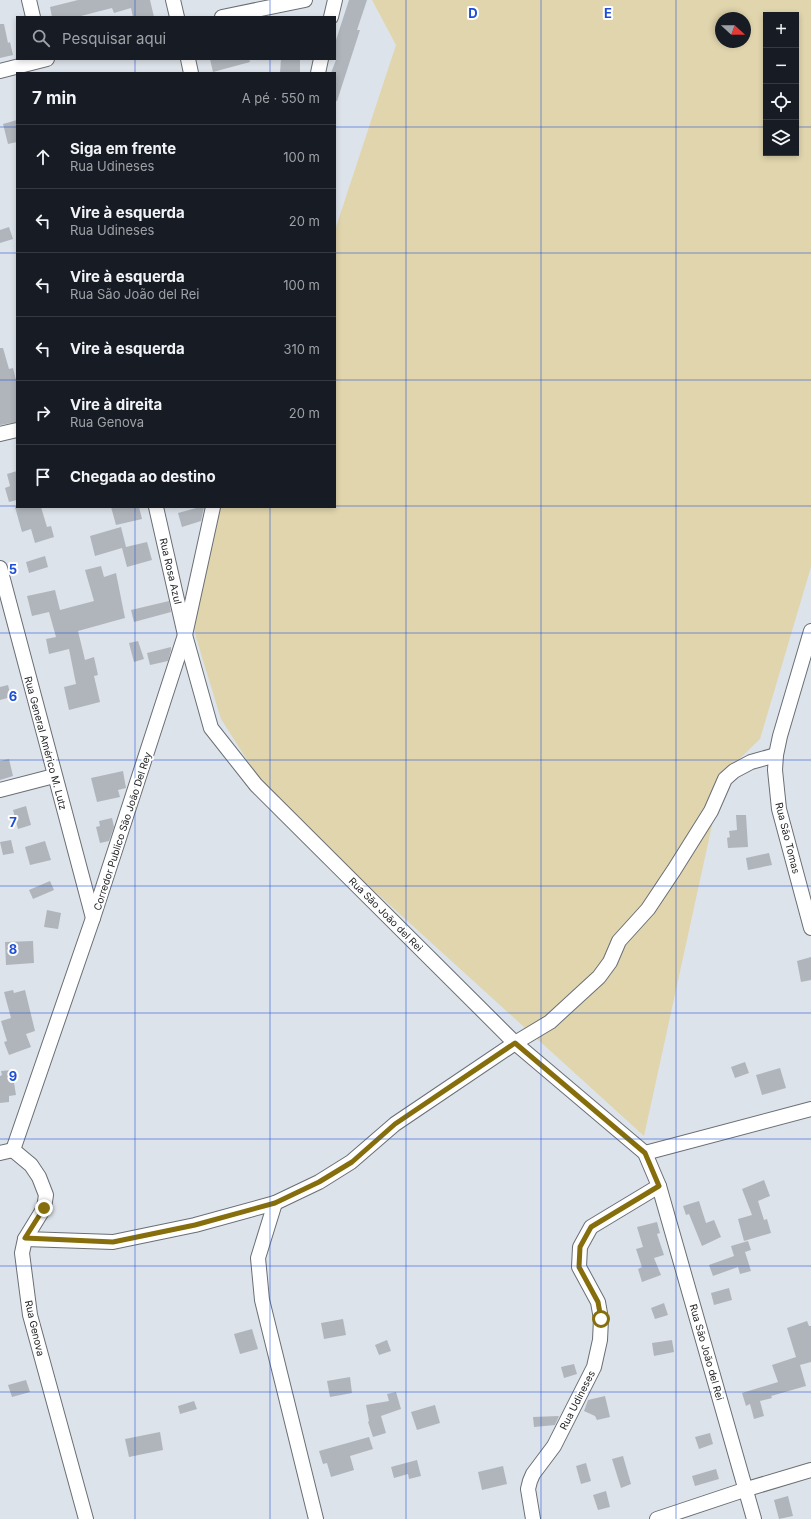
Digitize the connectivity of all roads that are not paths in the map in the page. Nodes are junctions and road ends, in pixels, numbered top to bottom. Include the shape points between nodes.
1 (29, 0) edge
2 (172, 0) edge
3 (305, 0) edge
4 (335, 0) edge
5 (33, 16) edge
6 (177, 16) edge
7 (227, 16) edge
8 (331, 16) edge
9 (188, 60) edge
10 (321, 60) edge
11 (45, 63) edge
12 (0, 71) edge
13 (191, 72) edge
14 (318, 72) edge
15 (16, 430) edge
16 (0, 434) edge
17 (156, 508) edge
18 (213, 508) edge
19 (0, 568) edge
20 (811, 631) edge
21 (185, 635) junction
22 (776, 756) junction
23 (54, 776) junction
24 (0, 790) edge
25 (94, 918) junction
26 (811, 928) edge
27 (515, 1043) junction
28 (811, 1109) edge
29 (7, 1152) edge
30 (645, 1153) junction
31 (659, 1186) junction
32 (275, 1203) junction
33 (25, 1238) junction
34 (811, 1470) edge
35 (747, 1489) junction
36 (86, 1519) edge
37 (316, 1519) edge
38 (533, 1519) edge
39 (657, 1519) edge
40 (754, 1519) edge

1 - 5 street
2 - 6 street
3 - 7 street
4 - 8 street
9 - 13 street
10 - 14 street
11 - 12 street
15 - 16 street
17 - 21 street, Rua Rosa Azul
18 - 21 street, Corredor Publico São João Del Rey
19 - 23 street, Rua General Américo M. Lutz
20 - 22 street, Rua São Tomas
21 - 25 street, Corredor Publico São João Del Rey
21 - 27 street, Rua São João del Rei via 211,728 256,784
22 - 26 street, Rua São Tomas via 779,809
22 - 27 street via 751,762 725,779 711,811 674,870 648,909 619,941 600,977 550,1022
23 - 24 street
23 - 25 street, Rua General Américo M. Lutz
25 - 29 street, Corredor Publico São João Del Rey
27 - 30 street, Rua São João del Rei
27 - 32 street via 395,1124 352,1162 319,1182
28 - 30 street
29 - 33 street, Rua Genova via 31,1165 46,1195 44,1208
30 - 31 street
31 - 35 street, Rua São João del Rei
31 - 38 street, Rua Udineses via 591,1227 580,1247 579,1267 598,1302 601,1319 600,1340 594,1367 554,1446 530,1481 528,1489
32 - 33 street via 195,1225 113,1242
32 - 37 street via 258,1258 262,1300
33 - 36 street, Rua Genova via 22,1253 30,1315
34 - 35 street
35 - 39 street
35 - 40 street, Rua São João del Rei

